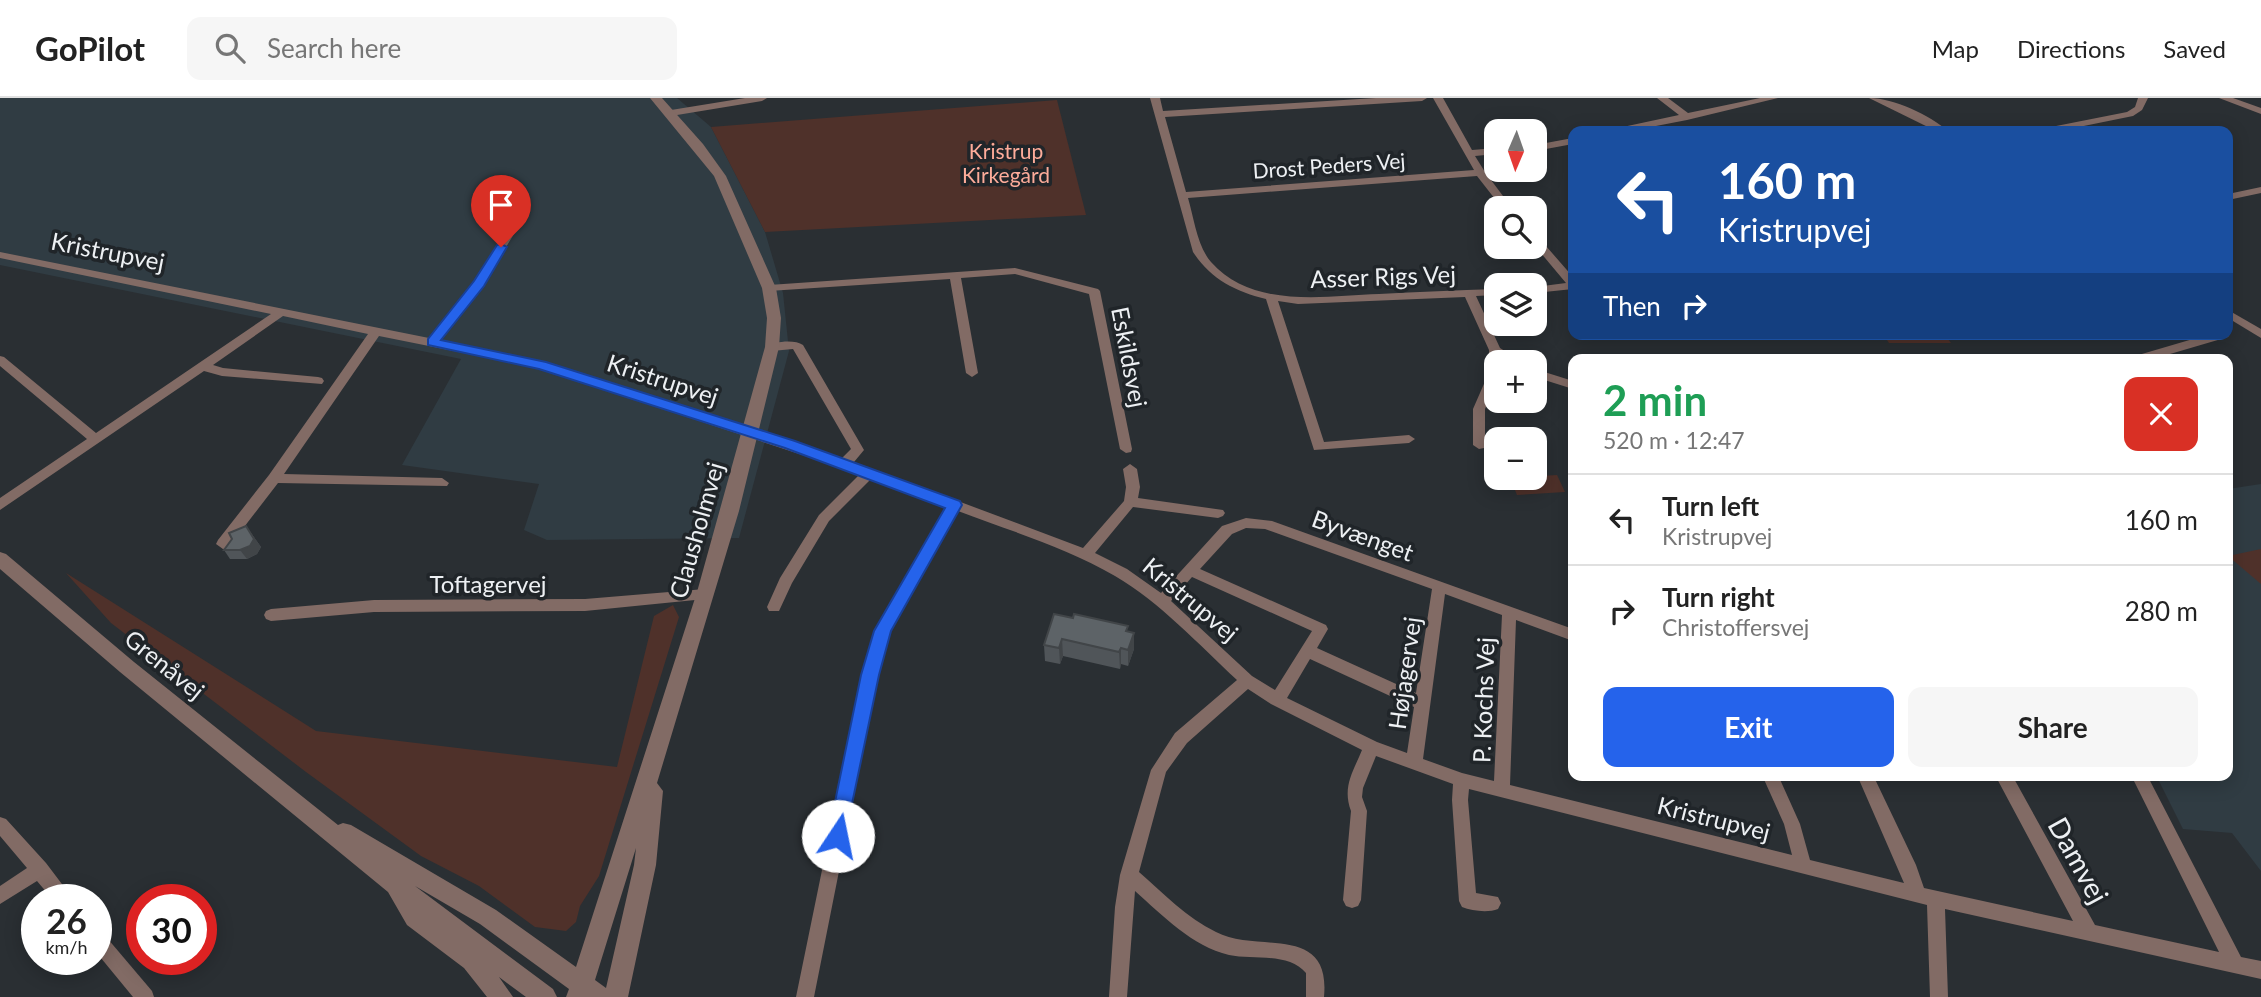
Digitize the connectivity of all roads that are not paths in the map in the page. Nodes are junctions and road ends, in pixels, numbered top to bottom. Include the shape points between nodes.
1 (656, 98) edge
2 (762, 98) edge
3 (1155, 98) edge
4 (1422, 98) edge
5 (1438, 98) edge
6 (1662, 98) edge
7 (1773, 98) edge
8 (1874, 98) edge
9 (2143, 98) edge
10 (2224, 98) edge
11 (2261, 111) edge
12 (671, 113) junction
13 (1160, 114) junction
14 (1687, 117) junction
15 (1643, 126) edge
16 (1934, 126) edge
17 (2071, 126) edge
18 (1568, 142) edge
19 (1547, 146) edge
20 (1484, 152) edge
21 (1469, 153) junction
22 (1480, 173) junction
23 (2261, 190) edge
24 (1181, 195) junction
25 (1498, 196) edge
26 (2233, 196) edge
27 (512, 229) dead end
28 (1547, 254) edge
29 (1, 256) edge
30 (955, 275) junction
31 (1568, 279) edge
32 (1568, 286) edge
33 (769, 288) junction
34 (1547, 288) edge
35 (1484, 292) edge
36 (1469, 293) junction
37 (1271, 298) junction
38 (283, 311) junction
39 (2233, 315) edge
40 (2255, 325) edge
41 (376, 331) junction
42 (2233, 332) edge
43 (2261, 334) edge
44 (2205, 340) edge
45 (432, 342) junction
46 (772, 347) junction
47 (1495, 350) edge
48 (2156, 354) edge
49 (0, 360) edge
50 (203, 366) junction
51 (972, 373) dead end
52 (1547, 377) edge
53 (318, 381) dead end
54 (1568, 383) edge
55 (1484, 398) edge
56 (750, 433) junction
57 (1409, 439) dead end
58 (96, 440) junction
59 (1479, 444) dead end
60 (1126, 449) dead end
61 (845, 463) junction
62 (1130, 469) dead end
63 (870, 472) junction
64 (274, 478) junction
65 (442, 483) dead end
66 (1130, 502) junction
67 (0, 505) edge
68 (954, 505) junction
69 (1218, 513) dead end
70 (223, 544) dead end
71 (1086, 554) junction
72 (0, 559) edge
73 (1191, 571) junction
74 (1439, 588) junction
75 (705, 594) junction
76 (1162, 601) junction
77 (774, 607) dead end
78 (1509, 613) junction
79 (271, 615) dead end
80 (1568, 633) edge
81 (1308, 651) junction
82 (1247, 680) junction
83 (1277, 700) junction
84 (1422, 703) junction
85 (1371, 747) junction
86 (657, 757) junction
87 (1414, 764) junction
88 (1462, 780) junction
89 (1773, 781) edge
90 (1868, 781) edge
91 (2006, 781) edge
92 (2141, 781) edge
93 (1502, 790) junction
94 (299, 807) junction
95 (0, 824) edge
96 (1803, 865) junction
97 (40, 869) junction
98 (1129, 875) junction
99 (394, 883) junction
100 (52, 884) edge
101 (1917, 894) junction
102 (0, 896) edge
103 (1936, 899) junction
104 (1352, 900) dead end
105 (1492, 903) dead end
106 (2089, 932) junction
107 (112, 957) edge
108 (2235, 964) junction
109 (2261, 970) edge
110 (585, 994) edge
111 (145, 997) edge
112 (501, 997) edge
113 (545, 997) edge
114 (616, 997) edge
115 (805, 997) edge
116 (1118, 997) edge
117 (1315, 997) edge
118 (1939, 997) edge

1 - 12 street, Clausholmvej
2 - 12 street
3 - 13 street, Asser Rigs Vej
4 - 13 street
5 - 21 street
6 - 14 street
7 - 14 street
8 - 16 street
9 - 17 street via 2130,114
10 - 11 street
12 - 33 street, Clausholmvej via 720,176
13 - 24 street, Asser Rigs Vej
14 - 15 street
18 - 19 street
20 - 21 street
21 - 22 street
22 - 24 street, Drost Peders Vej
22 - 25 street
23 - 26 street
24 - 37 street, Asser Rigs Vej via 1205,264 1231,285
27 - 45 street via 479,283
28 - 31 street
29 - 38 street, Kristrupvej
30 - 33 street, Eskildsvej
30 - 51 street
30 - 60 street, Eskildsvej via 1015,271 1094,290
32 - 34 street
33 - 46 street, Clausholmvej
35 - 36 street, Asser Rigs Vej
36 - 37 street, Asser Rigs Vej via 1325,301
36 - 47 street
37 - 57 street via 1319,447
38 - 41 street, Kristrupvej
38 - 50 street
39 - 40 street
40 - 42 street
40 - 43 street
41 - 45 street, Kristrupvej
41 - 64 street
44 - 48 street
45 - 56 street, Kristrupvej via 541,365
46 - 56 street, Clausholmvej
46 - 61 street via 797,345 859,450
49 - 58 street
50 - 53 street
50 - 58 street
52 - 54 street
55 - 59 street via 1479,409
56 - 61 street, Kristrupvej
56 - 75 street, Clausholmvej
58 - 67 street
61 - 63 street, Kristrupvej
62 - 66 street
63 - 68 street, Kristrupvej
63 - 77 street via 824,518
64 - 65 street
64 - 70 street
66 - 69 street
66 - 71 street
68 - 71 street, Kristrupvej
68 - 115 street via 882,631
71 - 76 street, Kristrupvej
72 - 94 street, Grenåvej
73 - 74 street, Byvænget via 1227,530 1251,522
73 - 76 street, Byvænget
73 - 81 street via 1321,629
74 - 78 street, Byvænget
74 - 84 street, Højagervej
75 - 79 street, Toftagervej via 585,605 374,606
75 - 86 street, Clausholmvej
76 - 82 street, Kristrupvej
78 - 80 street, Byvænget
78 - 93 street, P. Kochs Vej
81 - 83 street
81 - 84 street
82 - 83 street, Kristrupvej
82 - 98 street via 1181,738 1159,770
83 - 85 street, Kristrupvej
84 - 87 street, Højagervej
85 - 87 street, Kristrupvej
85 - 104 street via 1355,788 1359,811
86 - 110 street, Clausholmvej
86 - 114 street, Clausholmvej via 645,865
87 - 88 street, Kristrupvej
88 - 93 street, Kristrupvej
88 - 105 street via 1468,901
89 - 96 street via 1792,824
90 - 101 street
91 - 106 street, Damvej
92 - 108 street
93 - 96 street, Kristrupvej
94 - 99 street, Grenåvej
94 - 110 street, Grenåvej via 477,910
95 - 97 street
96 - 101 street, Kristrupvej
97 - 100 street
97 - 102 street
98 - 116 street
98 - 117 street via 1220,944 1298,956 1310,963 1316,975
99 - 112 street via 415,918 472,960
99 - 113 street, Grenåvej
101 - 103 street, Kristrupvej
103 - 106 street, Kristrupvej
103 - 118 street
106 - 108 street, Kristrupvej
107 - 111 street
108 - 109 street, Kristrupvej

